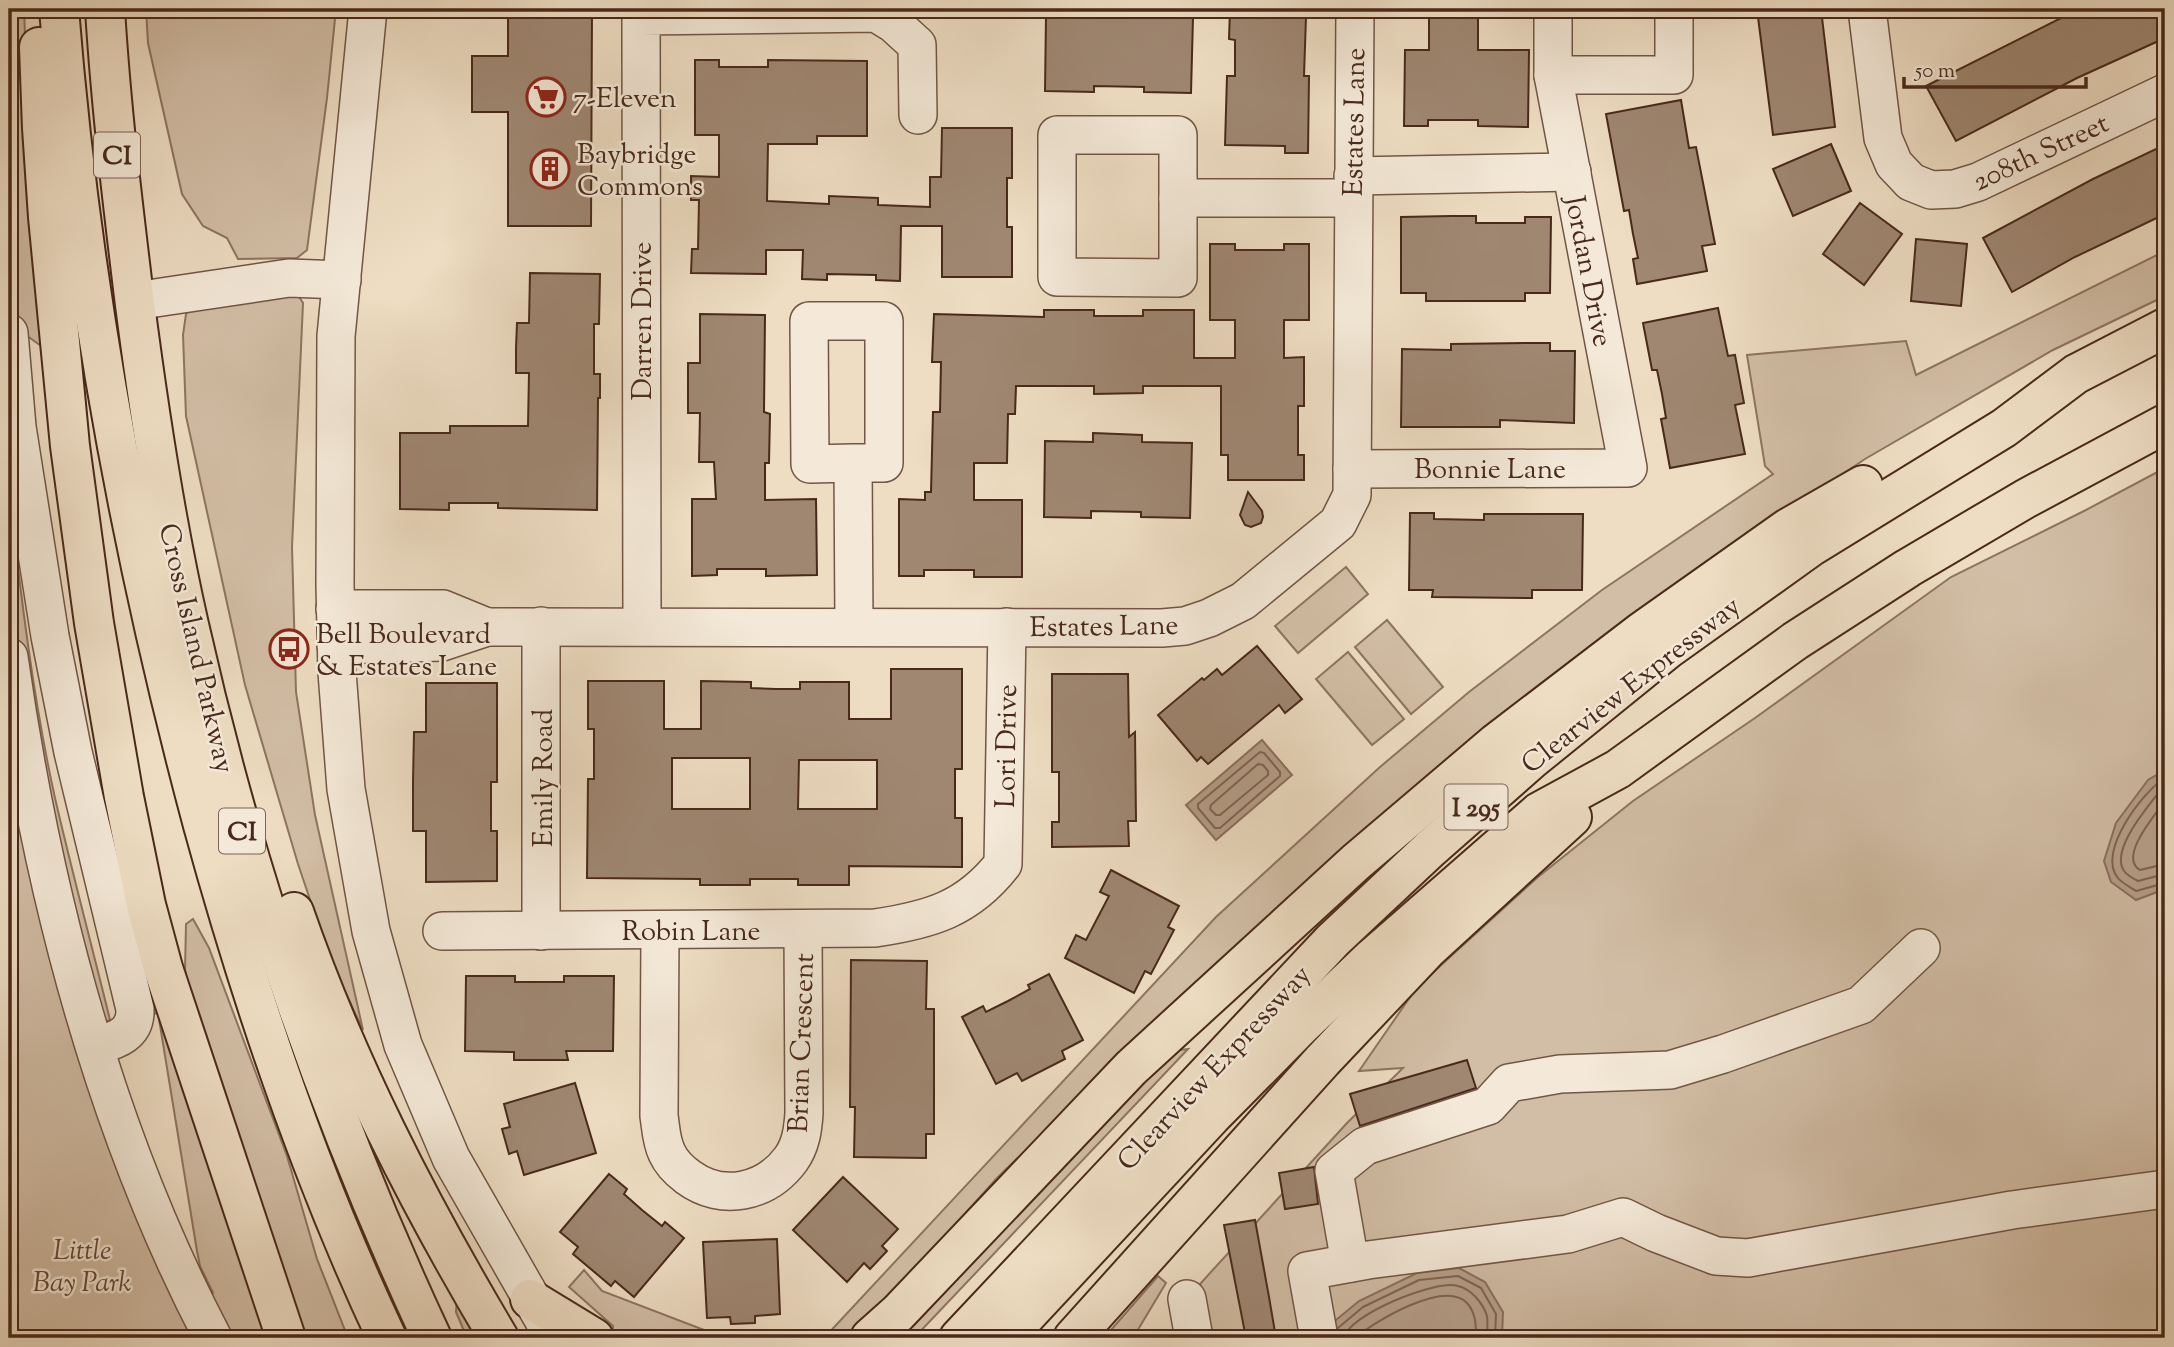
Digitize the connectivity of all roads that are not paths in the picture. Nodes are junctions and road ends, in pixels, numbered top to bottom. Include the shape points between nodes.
1 (39, 9) edge
2 (59, 9) edge
3 (105, 9) edge
4 (368, 9) edge
5 (1355, 9) edge
6 (1553, 9) edge
7 (1674, 9) edge
8 (1867, 9) edge
9 (876, 11) edge
10 (1553, 75) junction
11 (2165, 93) edge
12 (918, 115) dead end
13 (1572, 172) junction
14 (1353, 187) junction
15 (1178, 198) junction
16 (342, 280) junction
17 (135, 301) junction
18 (2165, 328) edge
19 (9, 333) edge
20 (63, 373) junction
21 (2076, 374) junction
22 (2165, 424) edge
23 (853, 463) dead end
24 (1628, 468) joint
25 (1352, 469) junction
26 (335, 609) junction
27 (487, 626) junction
28 (541, 626) junction
29 (642, 626) junction
30 (853, 627) junction
31 (1007, 628) junction
32 (336, 645) junction
33 (9, 657) edge
34 (1618, 769) junction
35 (1003, 864) joint
36 (803, 929) junction
37 (541, 930) junction
38 (660, 930) junction
39 (442, 931) dead end
40 (1921, 948) dead end
41 (96, 1046) junction
42 (296, 1121) junction
43 (2165, 1189) edge
44 (1350, 1263) junction
45 (530, 1299) junction
46 (1187, 1299) dead end
47 (882, 1330) edge
48 (213, 1338) edge
49 (286, 1338) edge
50 (367, 1338) edge
51 (387, 1338) edge
52 (432, 1338) edge
53 (499, 1338) edge
54 (554, 1338) edge
55 (594, 1338) edge
56 (959, 1338) edge
57 (1004, 1338) edge
58 (1073, 1338) edge
59 (1194, 1338) edge
60 (1319, 1338) edge

1 - 20 highway via 42,139
2 - 42 highway, Cross Island Parkway / CI via 98,337 139,566 215,868
3 - 17 highway, Cross Island Parkway / CI via 118,170
4 - 16 street
5 - 14 street, Estates Lane
6 - 10 street, Jordan Drive
7 - 10 street via 1674,75
8 - 11 street, 208th Street via 1883,138 1895,164 1911,182 1931,190 1978,182
9 - 12 street via 917,45
9 - 29 street, Darren Drive via 641,16
10 - 13 street, Jordan Drive
13 - 14 street
13 - 24 street, Jordan Drive
14 - 15 street
14 - 25 street, Estates Lane
15 - 15 street via 1178,278 1056,277 1057,135 1178,135
16 - 17 street via 289,278
16 - 26 street via 336,336
17 - 52 highway, Cross Island Parkway / CI via 174,555 237,811 327,1083
17 - 53 highway via 243,741 303,939 392,1146
18 - 21 highway, Clearview Expressway / I 295
19 - 20 street
19 - 41 street via 22,466 57,671 135,1009 128,1032
20 - 49 highway via 97,645 146,905
21 - 47 highway via 1989,412 1788,528 1496,743 1356,862 1131,1068
21 - 56 highway, Clearview Expressway / I 295 via 2004,428 1812,546 1739,597 1598,704 1495,790 1333,940
22 - 34 highway, Clearview Expressway / I 295 via 1908,568 1774,655
23 - 30 street
24 - 25 street, Bonnie Lane
25 - 31 street, Estates Lane via 1352,495 1338,523 1243,601 1209,618 1162,628
26 - 27 street, Estates Lane via 443,609
26 - 32 street
27 - 28 street, Estates Lane
27 - 32 street, Estates Lane via 442,642
28 - 29 street, Estates Lane
28 - 37 street, Emily Road
29 - 30 street, Estates Lane
30 - 31 street, Estates Lane
31 - 35 street, Lori Drive
32 - 45 street via 346,789 371,931 403,1045 451,1158
33 - 41 street via 44,852
34 - 57 highway, Clearview Expressway / I 295 via 1539,812 1371,958 1212,1116
34 - 58 highway via 1563,826 1428,949
35 - 36 street, Robin Lane via 967,900 940,914 876,928
36 - 38 street, Robin Lane
36 - 38 street, Brian Crescent via 802,1137 773,1177 733,1193 712,1190 681,1171 662,1139
37 - 38 street, Robin Lane
37 - 39 street, Robin Lane
40 - 44 street via 1861,1004 1723,1054 1670,1070 1560,1074 1509,1083 1489,1106 1366,1146 1334,1171
41 - 48 street via 159,1225
42 - 50 highway
42 - 51 highway, Cross Island Parkway / CI
43 - 44 street via 2012,1210 1748,1258 1716,1256 1623,1217 1569,1234
44 - 60 street via 1307,1270
45 - 54 street
45 - 55 highway
46 - 59 street

